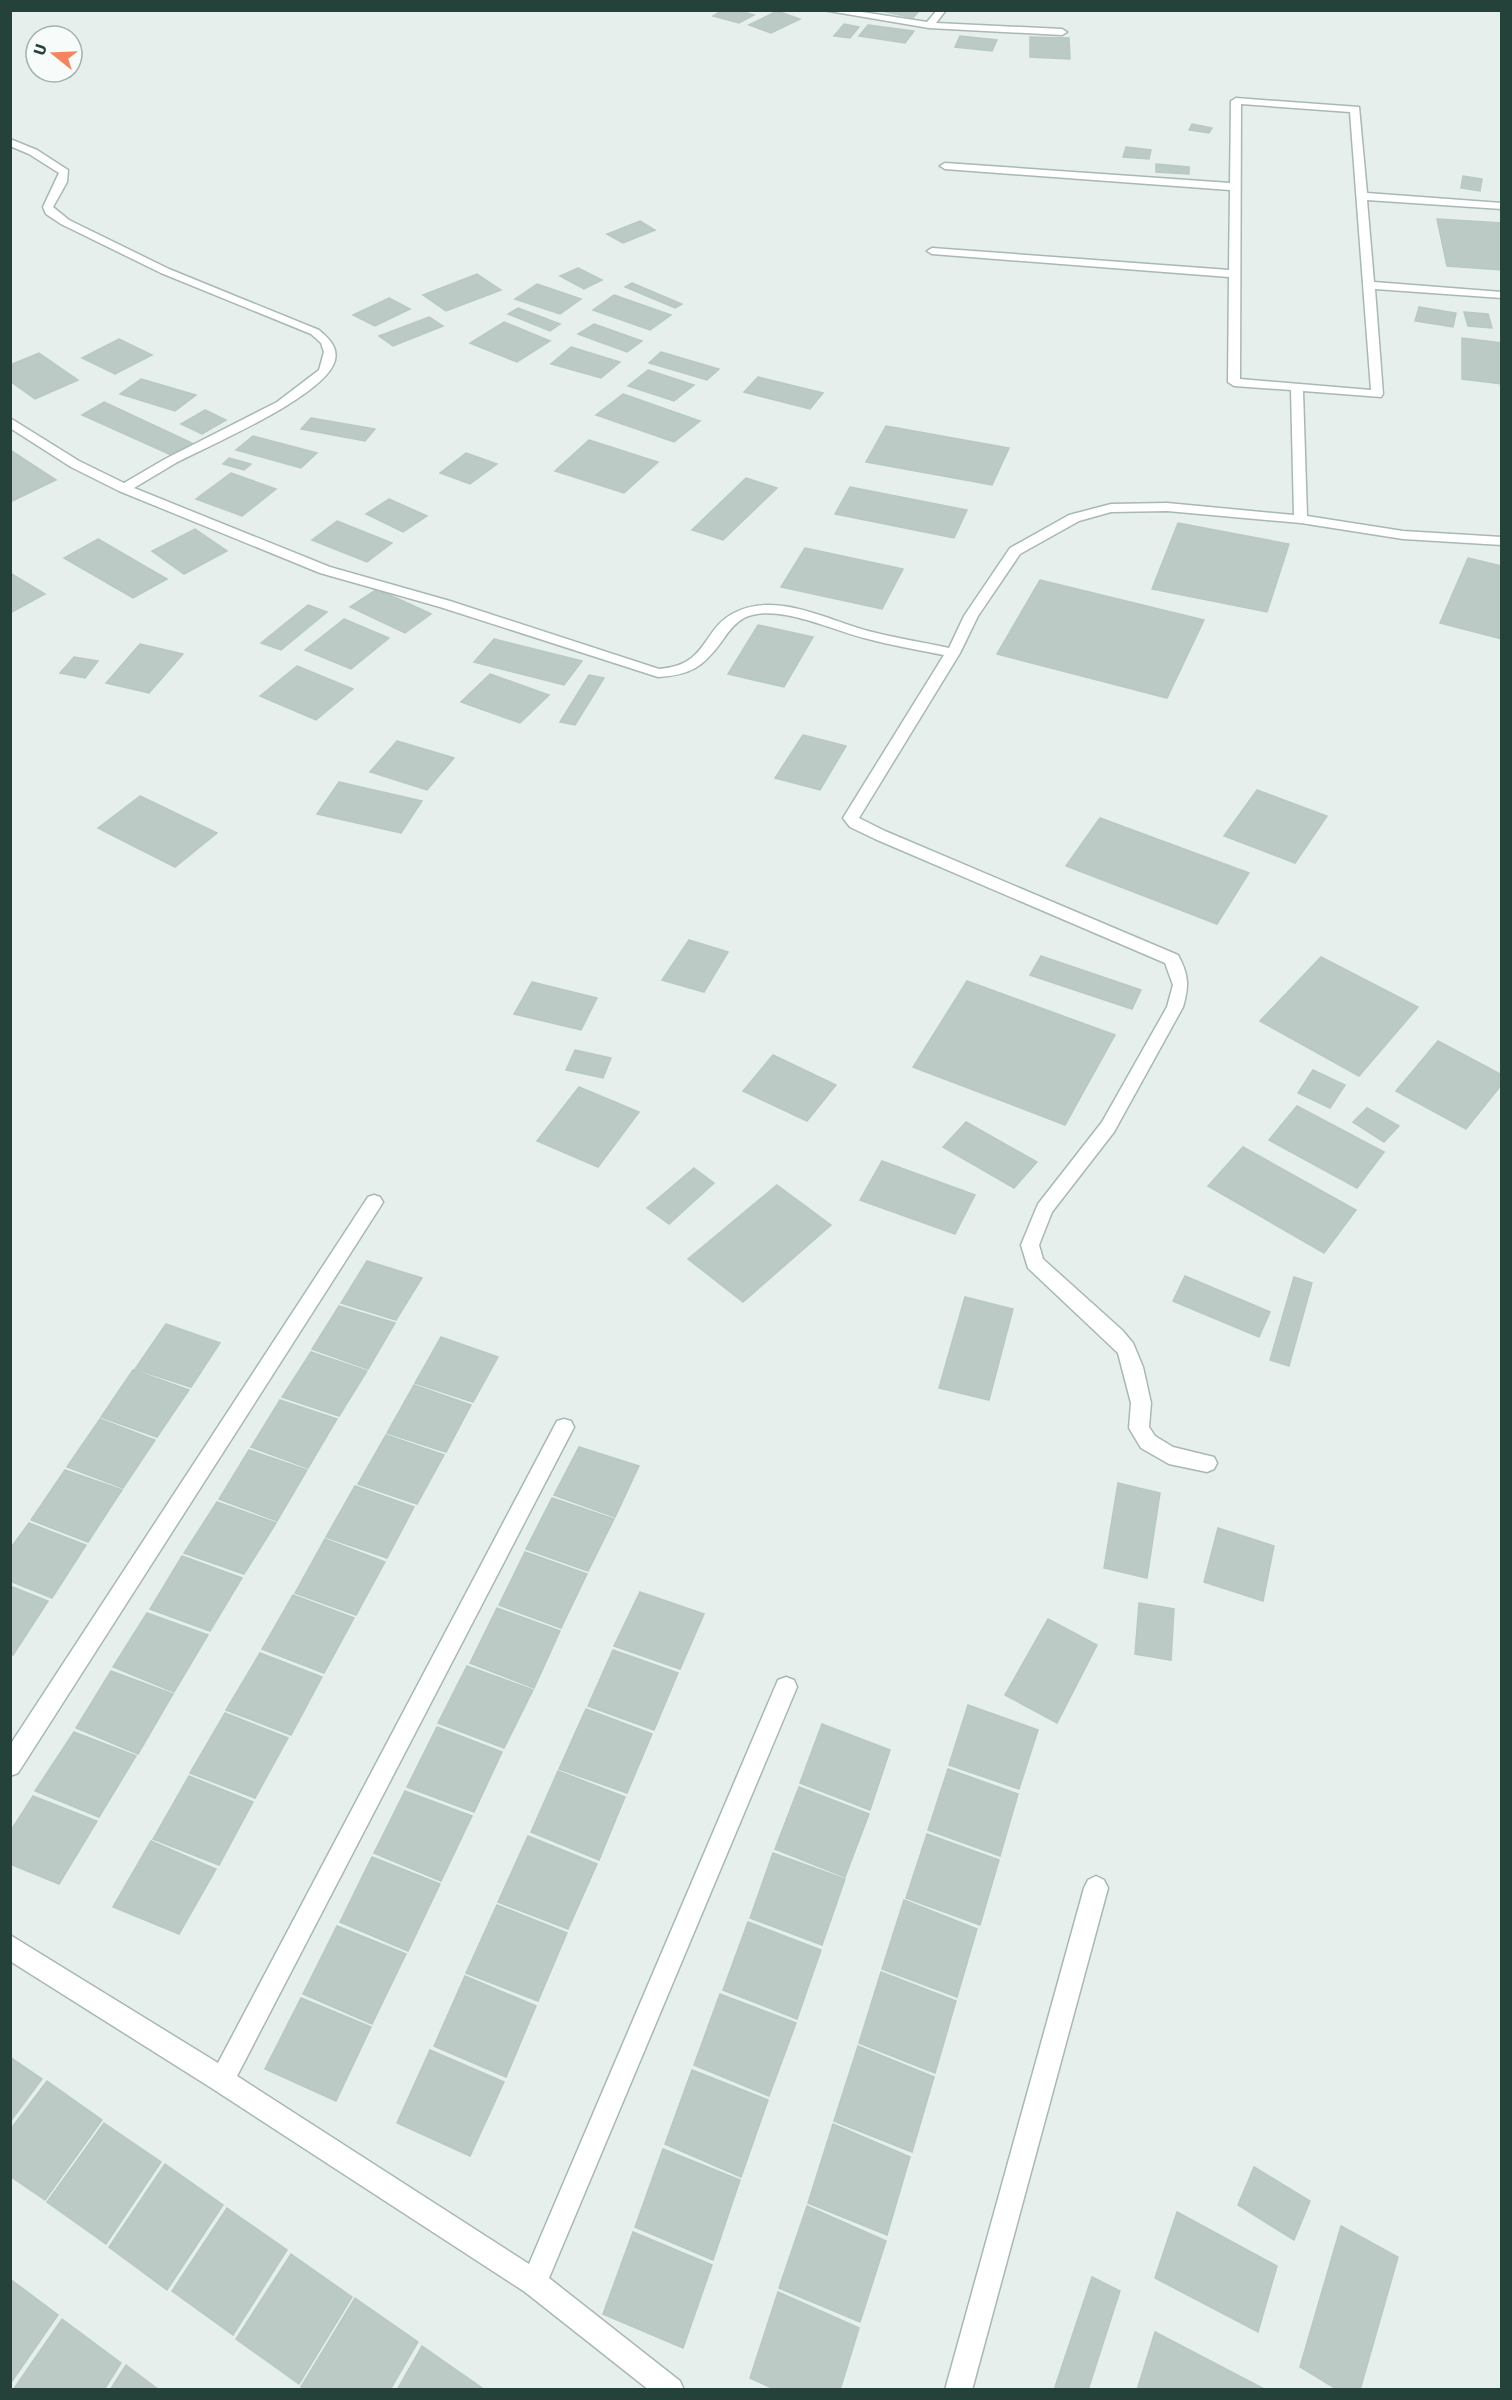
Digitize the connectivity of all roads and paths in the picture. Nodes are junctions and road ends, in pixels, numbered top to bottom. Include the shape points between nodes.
1 (827, 10) edge
2 (942, 10) edge
3 (929, 24) junction
4 (1062, 32) dead end
5 (10, 142) edge
6 (945, 166) dead end
7 (1235, 187) junction
8 (1361, 196) junction
9 (1502, 206) edge
10 (932, 251) dead end
11 (1235, 274) junction
12 (1368, 285) junction
13 (1502, 295) edge
14 (1297, 387) junction
15 (10, 422) edge
16 (124, 488) junction
17 (1301, 519) junction
18 (1502, 541) edge
19 (953, 653) junction
20 (374, 1202) dead end
21 (564, 1427) dead end
22 (1207, 1463) dead end
23 (786, 1687) dead end
24 (10, 1765) edge
25 (1096, 1888) dead end
26 (10, 1947) edge
27 (222, 2080) junction
28 (534, 2283) junction
29 (671, 2390) edge
30 (958, 2390) edge

1 - 3 street
2 - 3 street
3 - 4 street
5 - 16 street via 64,172 48,207 65,222 165,271 315,332 330,352 324,372 281,405
6 - 7 street
7 - 8 street via 1236,101 1355,109
7 - 11 street
8 - 9 street
8 - 12 street
10 - 11 street
11 - 14 street via 1234,382
12 - 13 street
12 - 14 street via 1377,394
14 - 17 street
15 - 16 street via 75,464
16 - 19 street via 325,570 658,673 679,673 692,668 731,621 758,609 772,609 866,635
17 - 18 street via 1402,535
17 - 19 street via 1135,506 1074,518 1015,551 971,616
19 - 22 street via 851,818 880,835 1172,959 1181,986 1175,1007 1108,1127 1044,1209 1030,1245 1035,1263 1126,1349 1141,1403 1139,1428 1148,1442 1169,1455
20 - 24 street
21 - 27 street
23 - 28 street
25 - 30 street
26 - 27 street
27 - 28 street
28 - 29 street

